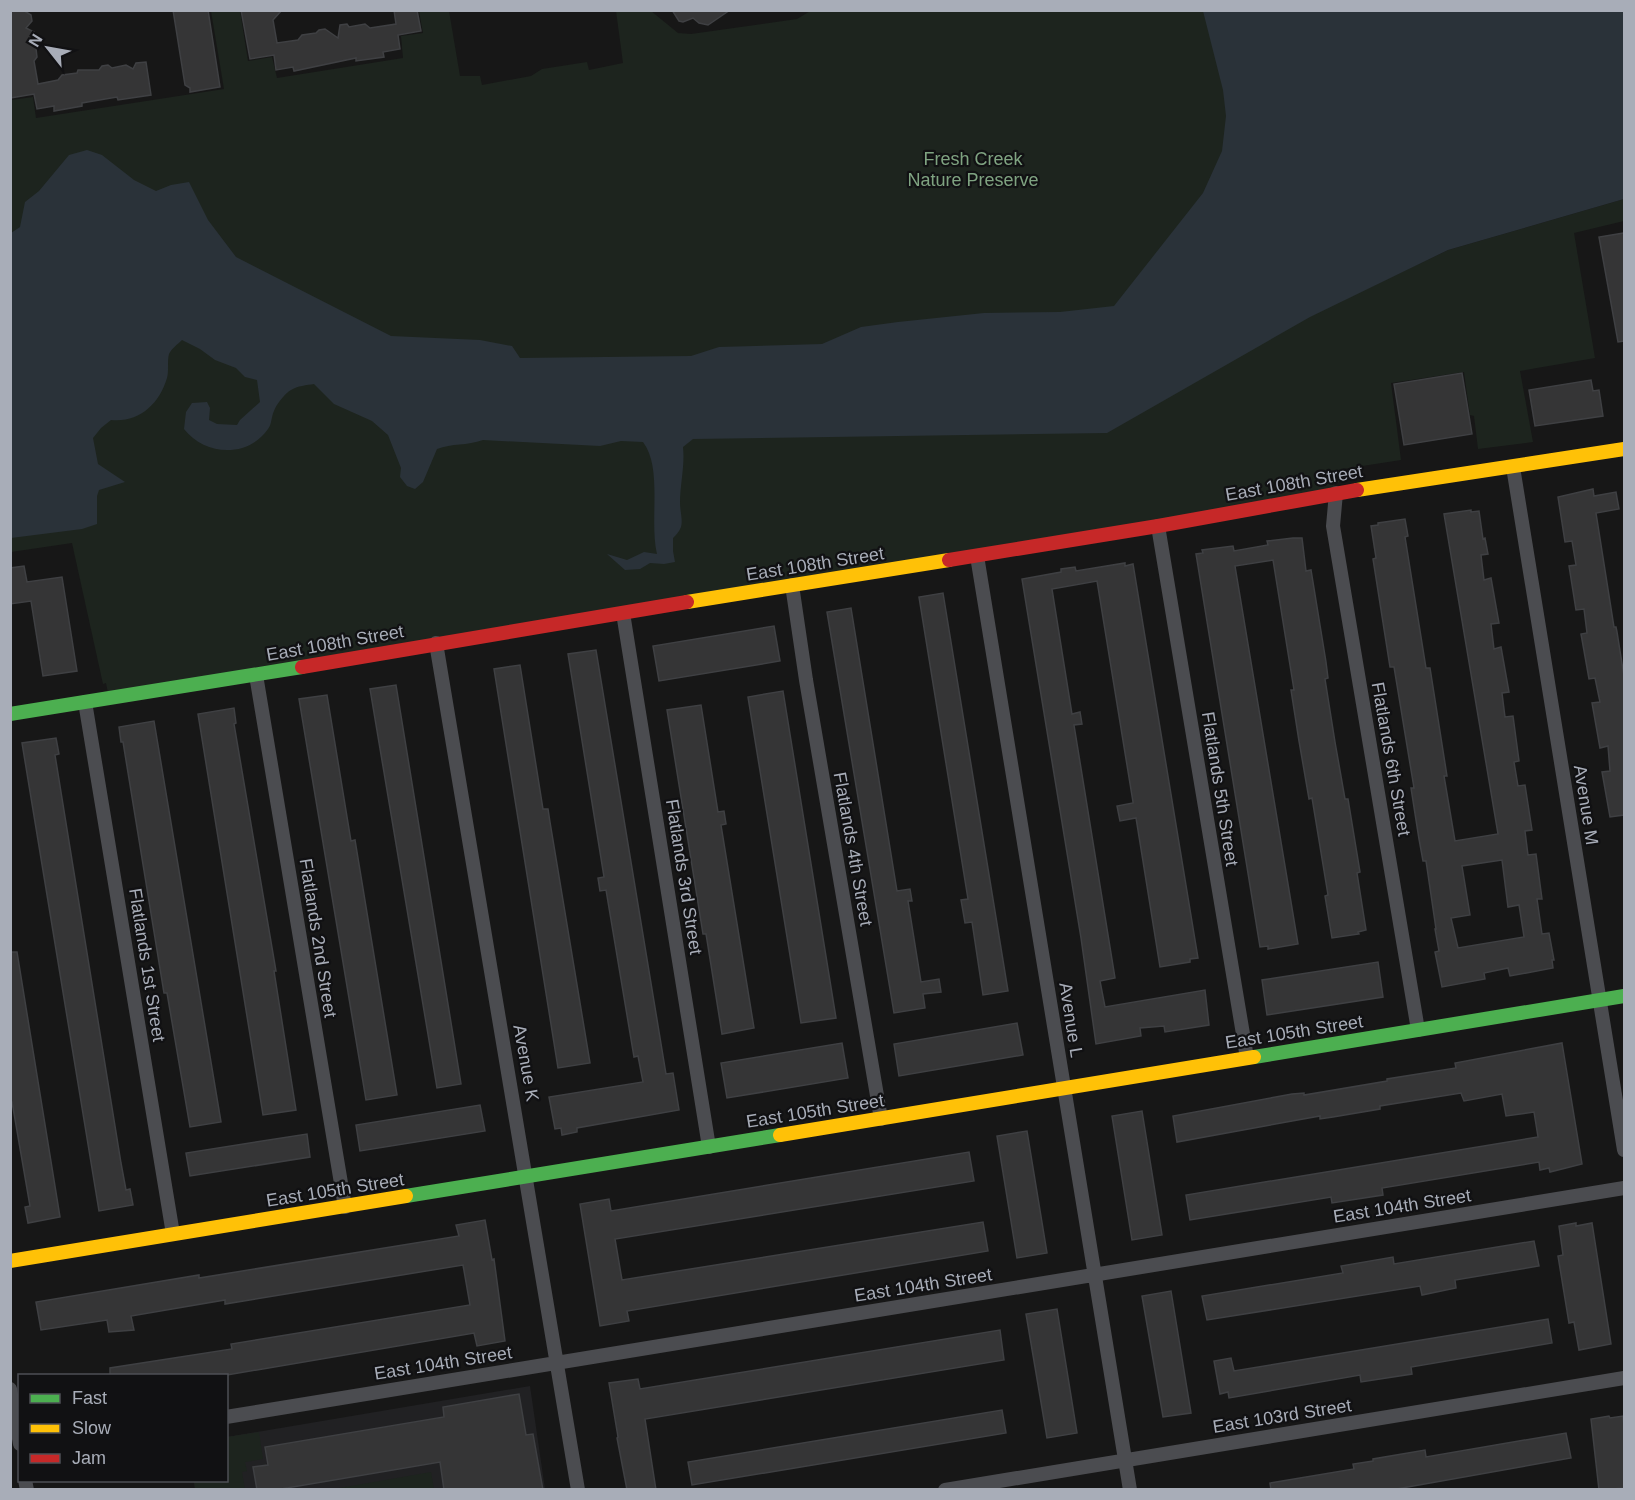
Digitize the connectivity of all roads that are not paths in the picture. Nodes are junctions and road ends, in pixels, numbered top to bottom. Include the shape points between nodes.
1 (1624, 449) edge
2 (1513, 466) junction
3 (1336, 493) junction
4 (1158, 526) junction
5 (977, 556) junction
6 (792, 585) junction
7 (623, 613) junction
8 (436, 644) junction
9 (256, 675) junction
10 (85, 702) junction
11 (10, 714) edge
12 (1624, 996) edge
13 (1600, 1001) junction
14 (1418, 1030) junction
15 (1247, 1058) junction
16 (1064, 1088) junction
17 (881, 1119) junction
18 (709, 1147) junction
19 (1624, 1149) edge
20 (526, 1176) junction
21 (1624, 1188) edge
22 (345, 1207) junction
23 (173, 1234) junction
24 (10, 1261) edge
25 (1094, 1275) junction
26 (557, 1362) junction
27 (1624, 1378) edge
28 (10, 1389) edge
29 (228, 1417) edge
30 (18, 1433) edge
31 (1125, 1460) junction
32 (578, 1490) edge
33 (945, 1490) edge
34 (1130, 1490) edge

1 - 2 street, East 108th Street
2 - 3 street, East 108th Street
2 - 13 street, Avenue M
3 - 4 street, East 108th Street
3 - 14 street, Flatlands 6th Street via 1333,526
4 - 5 street, East 108th Street
4 - 15 street, Flatlands 5th Street
5 - 6 street, East 108th Street
5 - 16 street, Avenue L
6 - 7 street, East 108th Street
6 - 17 street, Flatlands 4th Street
7 - 8 street, East 108th Street
7 - 18 street, Flatlands 3rd Street
8 - 9 street, East 108th Street
8 - 20 street, Avenue K
9 - 10 street, East 108th Street
9 - 22 street, Flatlands 2nd Street
10 - 11 street, East 108th Street
10 - 23 street, Flatlands 1st Street
12 - 13 street, East 105th Street
13 - 14 street, East 105th Street
13 - 19 street, Avenue M
14 - 15 street, East 105th Street
15 - 16 street, East 105th Street
16 - 17 street, East 105th Street
16 - 25 street, Avenue L
17 - 18 street, East 105th Street
18 - 20 street, East 105th Street
20 - 22 street, East 105th Street
20 - 26 street, Avenue K
21 - 25 street, East 104th Street
22 - 23 street, East 105th Street
23 - 24 street, East 105th Street
25 - 26 street, East 104th Street
25 - 31 street, Avenue L
26 - 29 street, East 104th Street
26 - 32 street, Avenue K
27 - 31 street, East 103rd Street
28 - 30 street
31 - 33 street, East 103rd Street
31 - 34 street, Avenue L

